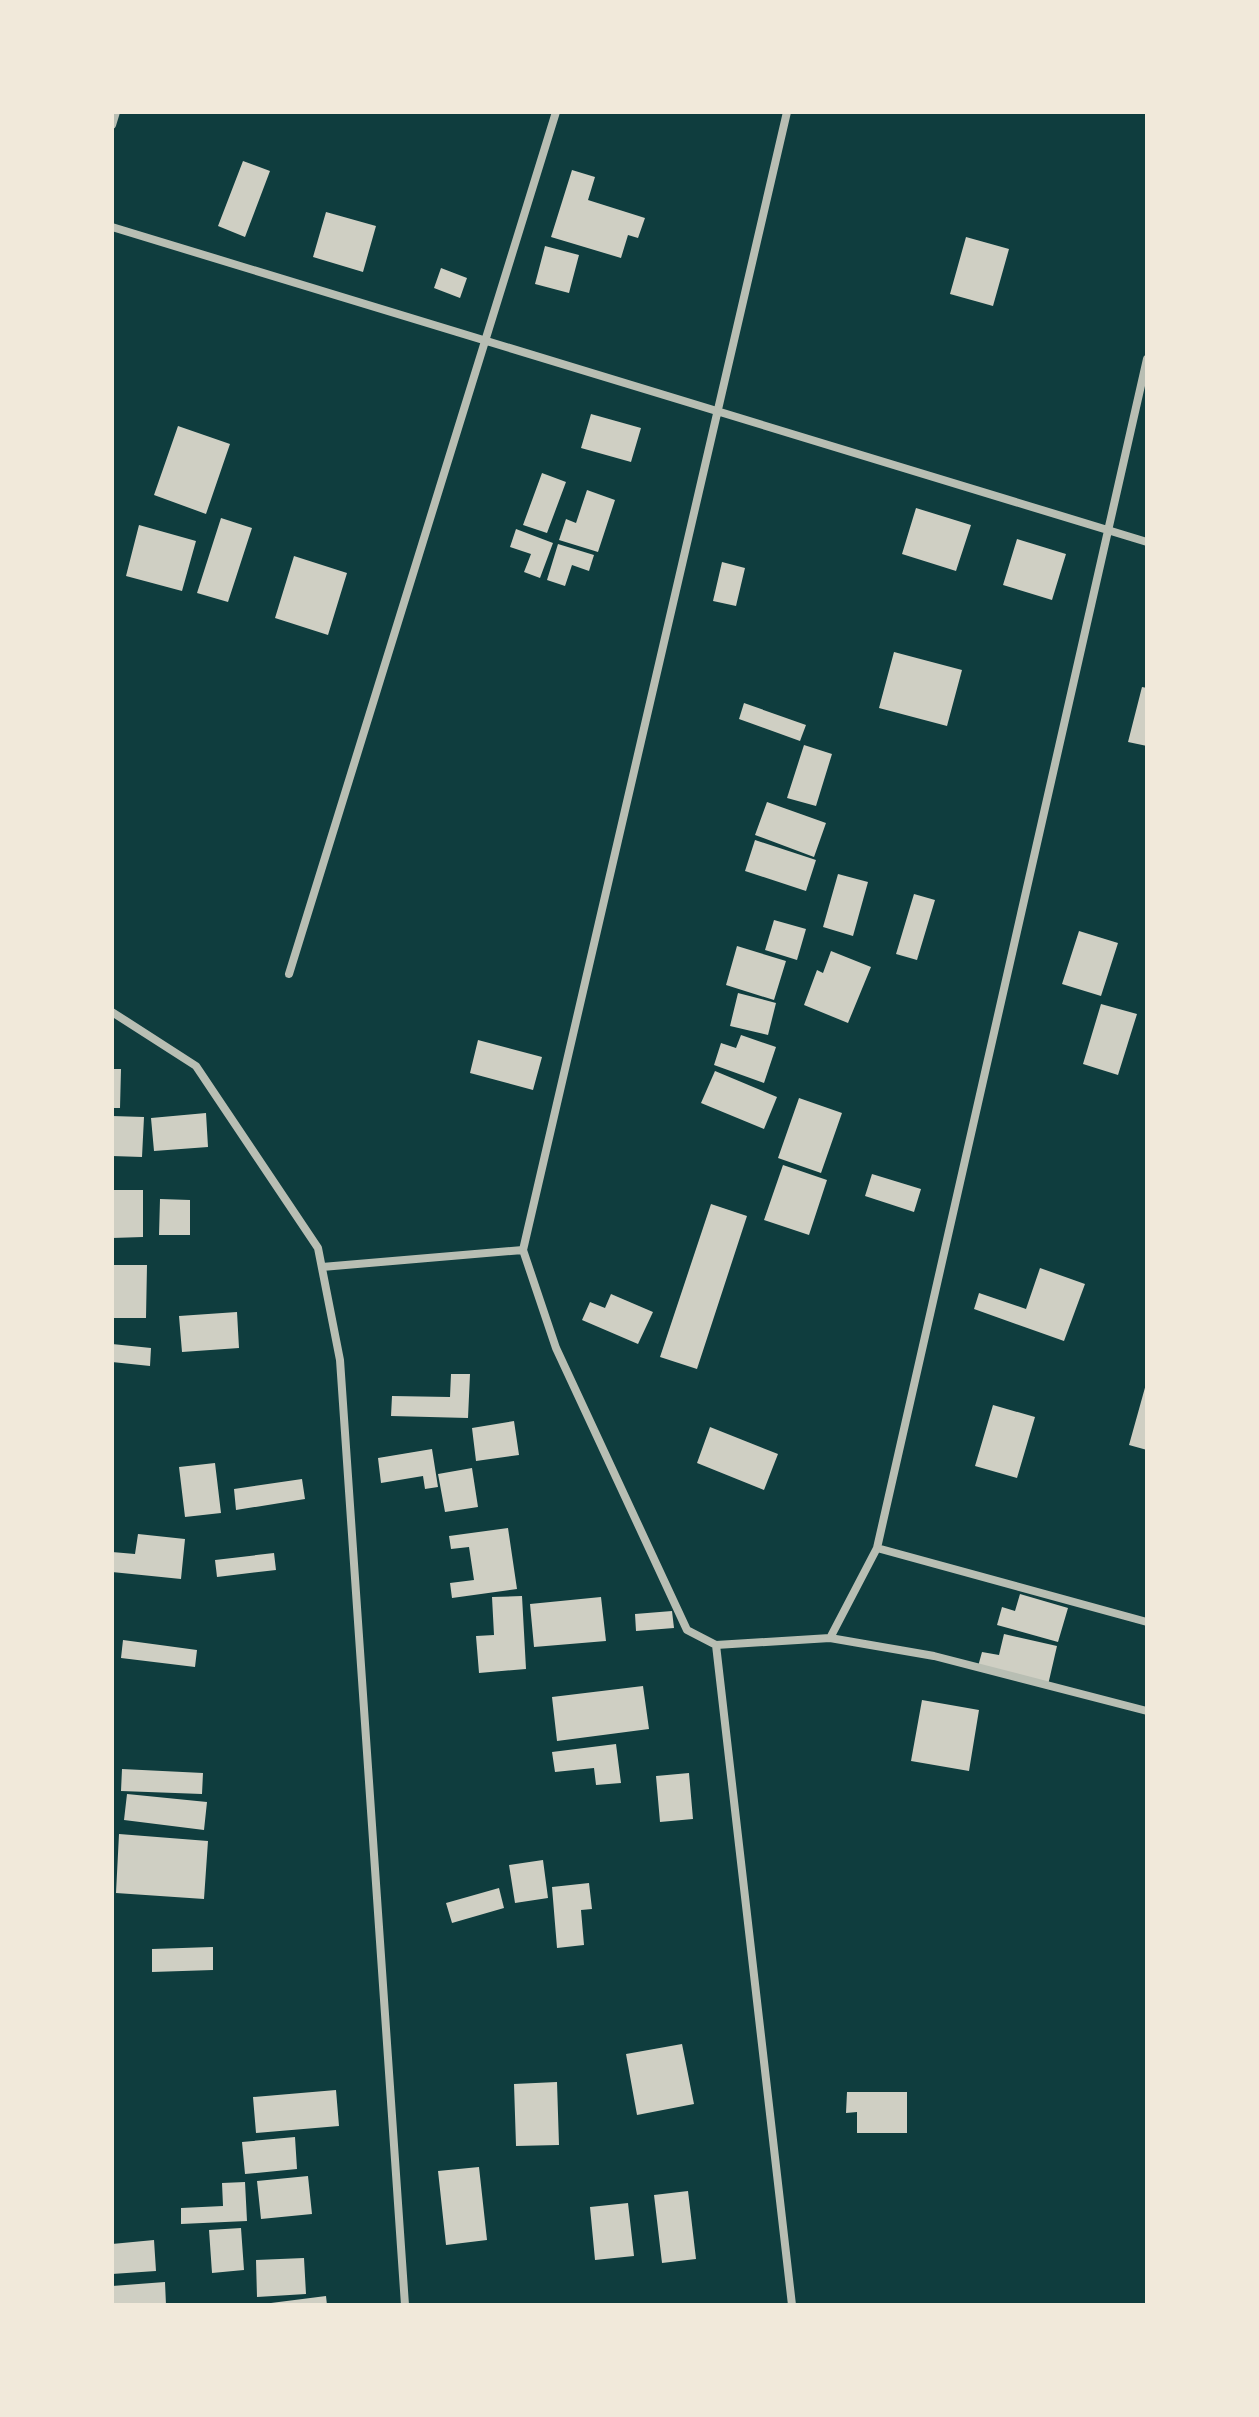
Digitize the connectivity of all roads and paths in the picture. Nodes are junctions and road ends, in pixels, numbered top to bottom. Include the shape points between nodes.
1 (116, 112) edge
2 (556, 112) edge
3 (787, 112) edge
4 (112, 125) edge
5 (112, 227) edge
6 (485, 340) junction
7 (1147, 359) edge
8 (718, 411) junction
9 (1108, 530) junction
10 (1147, 542) edge
11 (289, 974) dead end
12 (112, 1012) edge
13 (523, 1250) junction
14 (322, 1267) junction
15 (877, 1548) junction
16 (1147, 1622) edge
17 (830, 1638) junction
18 (716, 1645) junction
19 (1147, 1711) edge
20 (405, 2305) edge
21 (792, 2305) edge

1 - 4 street
2 - 6 street
3 - 8 street
5 - 6 street
6 - 8 street
6 - 11 street
7 - 9 street
8 - 9 street
8 - 13 street
9 - 10 street
9 - 15 street
12 - 14 street via 196,1066 318,1248
13 - 14 street
13 - 18 street via 556,1348 687,1630
14 - 20 street via 340,1360
15 - 16 street
15 - 17 street
17 - 18 street
17 - 19 street via 934,1656
18 - 21 street

